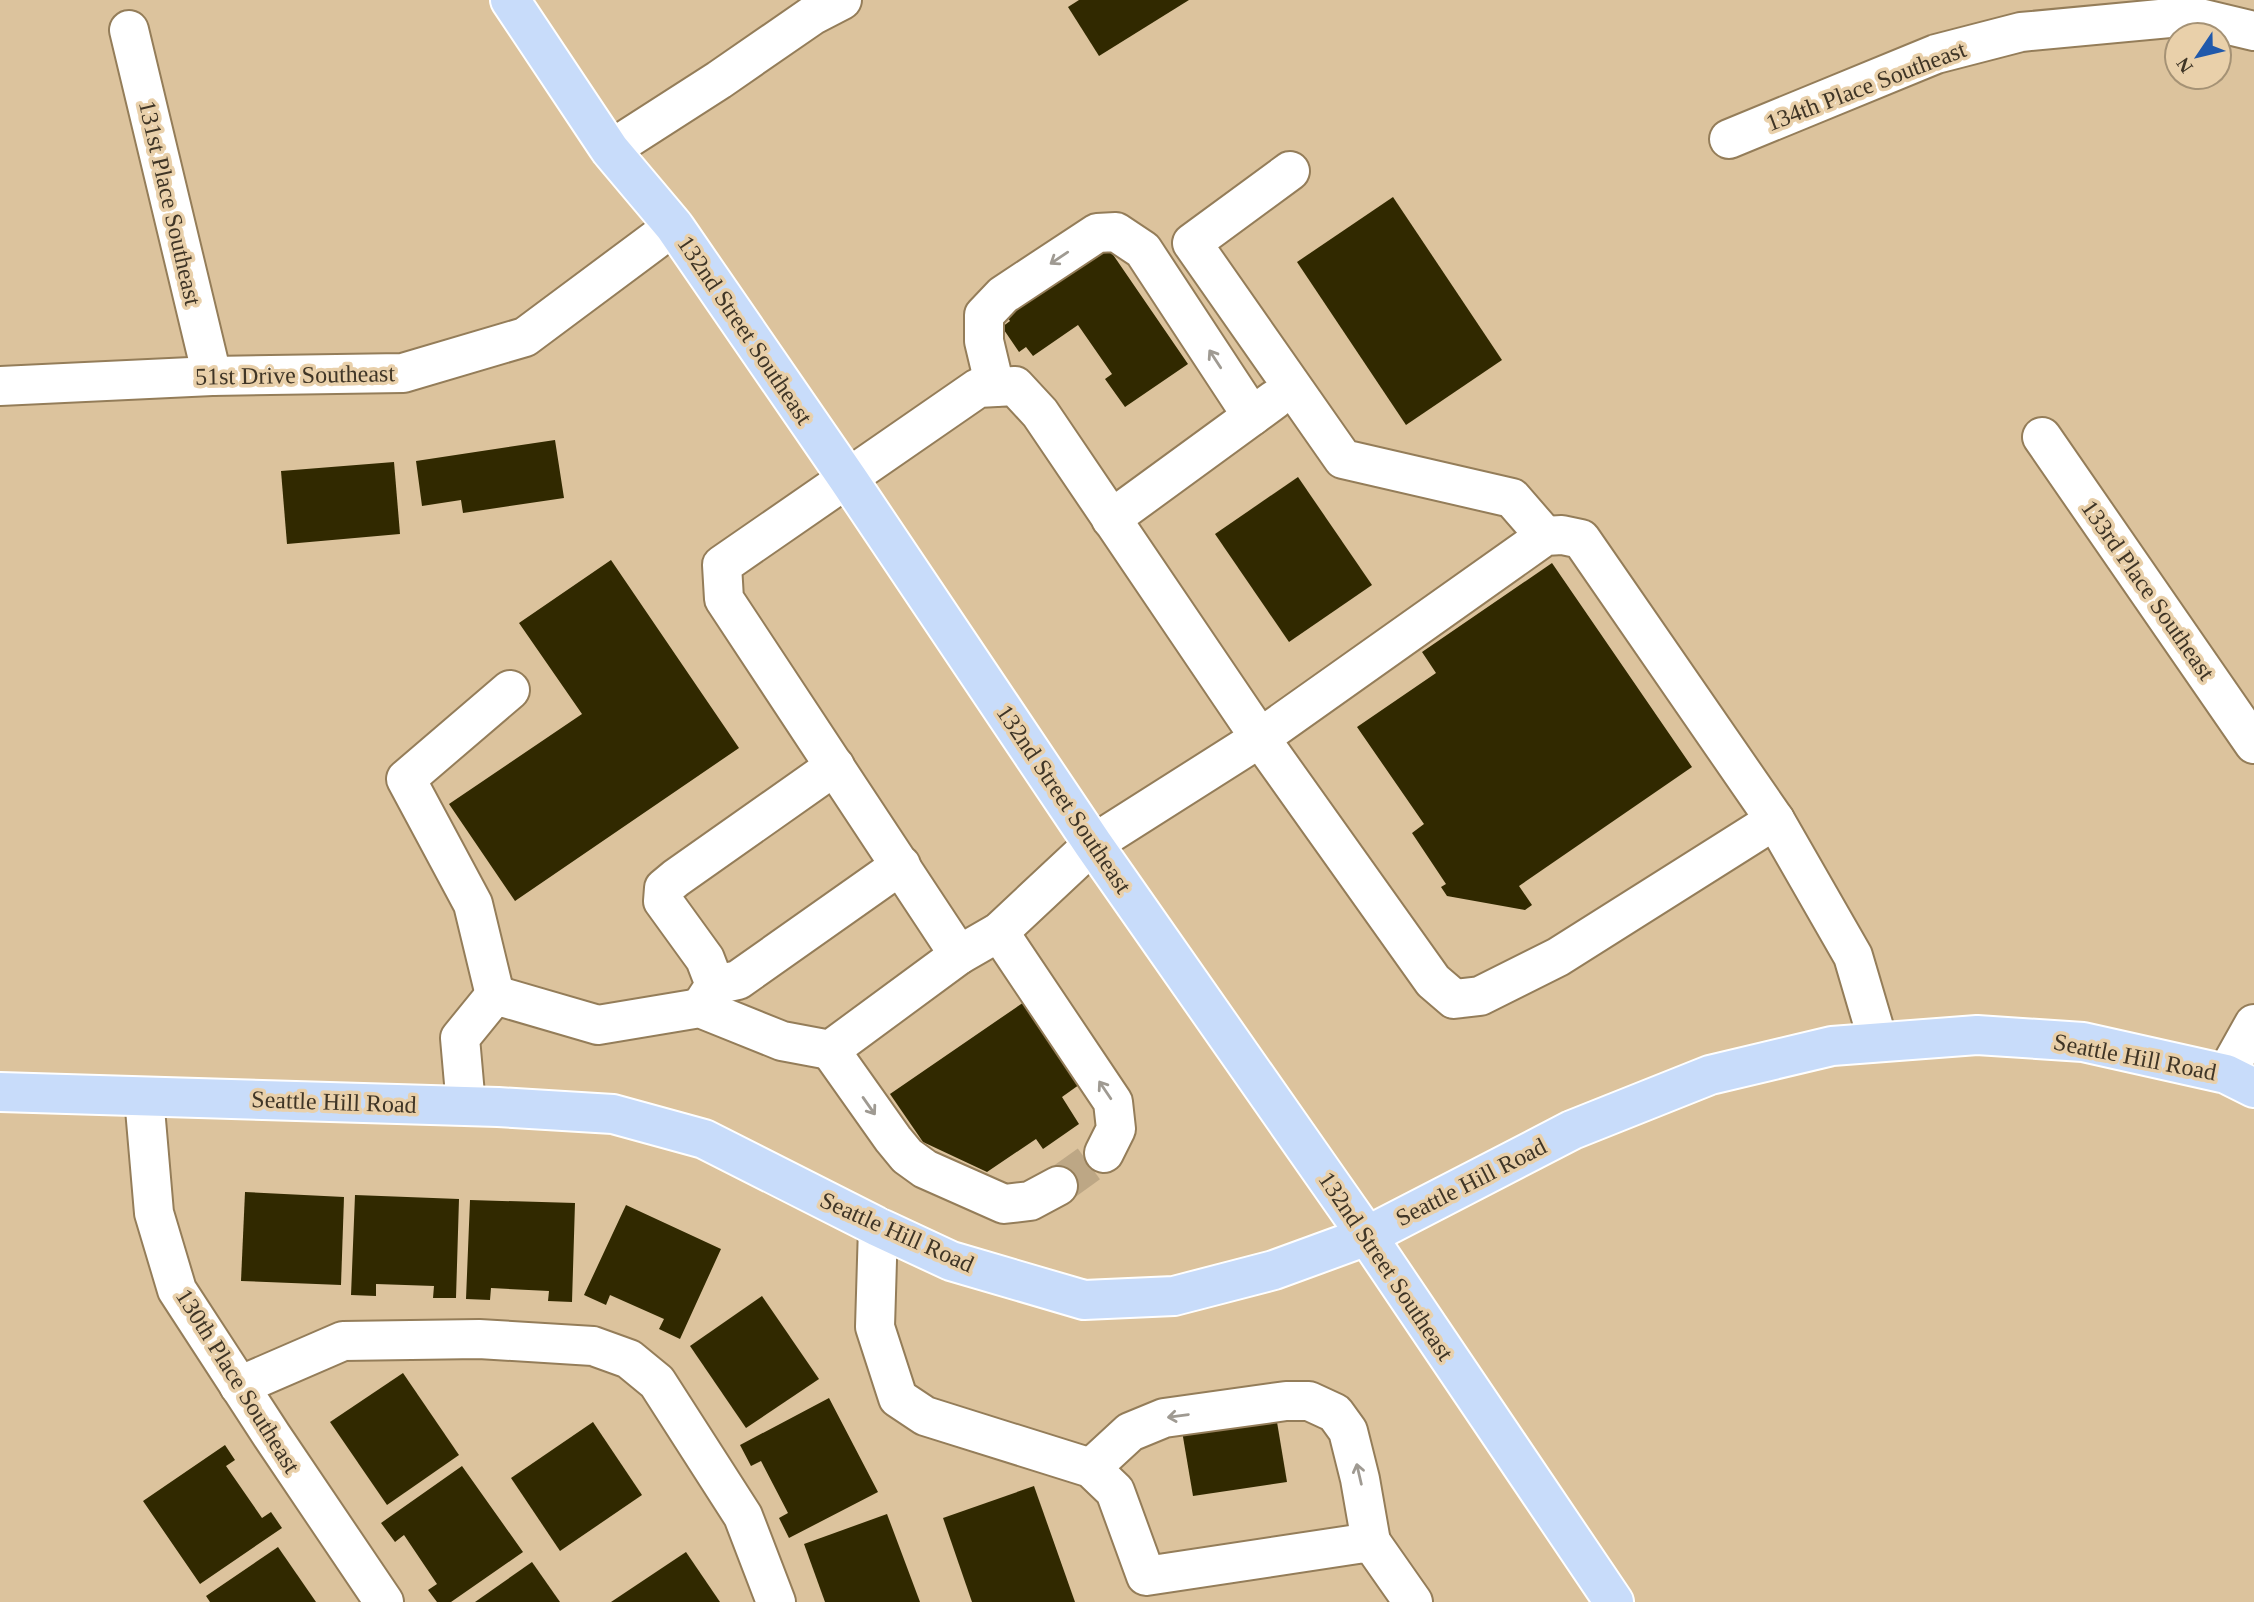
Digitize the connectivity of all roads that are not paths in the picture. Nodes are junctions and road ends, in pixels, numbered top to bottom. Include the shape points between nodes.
1 (510, 0) edge
2 (842, 0) edge
3 (2192, 8) edge
4 (129, 30) dead end
5 (2254, 31) edge
6 (1729, 139) dead end
7 (610, 150) junction
8 (1290, 171) dead end
9 (674, 226) junction
10 (212, 376) junction
11 (0, 386) edge
12 (1293, 386) junction
13 (995, 387) junction
14 (1252, 416) junction
15 (2042, 437) dead end
16 (848, 479) junction
17 (1111, 519) junction
18 (1545, 536) junction
19 (510, 690) dead end
20 (1260, 738) junction
21 (2254, 744) edge
22 (835, 766) junction
23 (1775, 820) junction
24 (1093, 844) junction
25 (901, 865) junction
26 (999, 932) junction
27 (959, 955) junction
28 (495, 995) junction
29 (708, 997) junction
30 (2254, 1024) edge
31 (1878, 1041) junction
32 (830, 1050) junction
33 (2240, 1081) edge
34 (0, 1092) edge
35 (144, 1097) junction
36 (466, 1106) junction
37 (1104, 1153) tunnel mouth
38 (1058, 1186) tunnel mouth
39 (878, 1227) junction
40 (1367, 1236) junction
41 (239, 1386) junction
42 (1091, 1468) junction
43 (1371, 1542) junction
44 (384, 1602) edge
45 (776, 1602) edge
46 (1413, 1602) edge
47 (1614, 1602) edge

1 - 7 main road, 132nd Street Southeast
2 - 7 street
3 - 5 street, 134th Place Southeast
3 - 6 street, 134th Place Southeast via 2021,32 1936,54
4 - 10 street, 131st Place Southeast
7 - 9 main road, 132nd Street Southeast
8 - 12 street via 1192,243
9 - 10 street, 51st Drive Southeast via 525,337 403,373
9 - 16 main road, 132nd Street Southeast
10 - 11 street, 51st Drive Southeast
12 - 14 street
12 - 18 street via 1343,459 1512,499
14 -> 13 street via 1143,250 1116,233 1097,233 1003,295 984,316 984,341
13 - 16 street via 978,388
13 - 17 street via 1015,386 1040,413
14 - 17 street
15 - 21 street, 133rd Place Southeast
16 - 22 street via 722,565 724,599
16 - 24 main road, 132nd Street Southeast
17 - 20 street
18 - 20 street
18 - 23 street via 1581,539
19 - 28 street via 406,779 473,904
20 - 23 street via 1433,981 1454,999 1480,996 1558,957
20 - 24 street
22 - 25 street
22 - 29 street via 664,888 663,901 705,959
23 - 31 street via 1853,956
24 - 26 street
24 - 40 main road, 132nd Street Southeast
25 - 27 street
25 - 29 street
26 - 27 street
37 -> 26 street via 1116,1129 1113,1102
27 - 32 street
28 - 29 street via 598,1025
28 - 36 street via 460,1038
29 - 32 street via 782,1041
30 - 33 street
31 - 33 main road, Seattle Hill Road via 1977,1035 2083,1042
31 - 40 main road, Seattle Hill Road via 1832,1046 1710,1075 1572,1130
32 -> 38 street via 893,1139 925,1169 1004,1204 1030,1201
34 - 35 main road, Seattle Hill Road
35 - 36 main road, Seattle Hill Road
35 - 41 street, 130th Place Southeast via 154,1213 177,1290
36 - 39 main road, Seattle Hill Road via 613,1114 704,1139
39 - 40 main road, Seattle Hill Road via 951,1261 1084,1300 1174,1296 1274,1270
39 - 42 street via 875,1327 898,1398 925,1416
40 - 47 main road, 132nd Street Southeast
41 - 44 street, 130th Place Southeast
41 - 45 street via 343,1340 479,1339 593,1346 629,1359 657,1382 743,1516
42 - 43 street via 1115,1491 1146,1576
43 -> 42 street via 1348,1431 1335,1413 1309,1401 1164,1418 1130,1432
43 - 46 street

